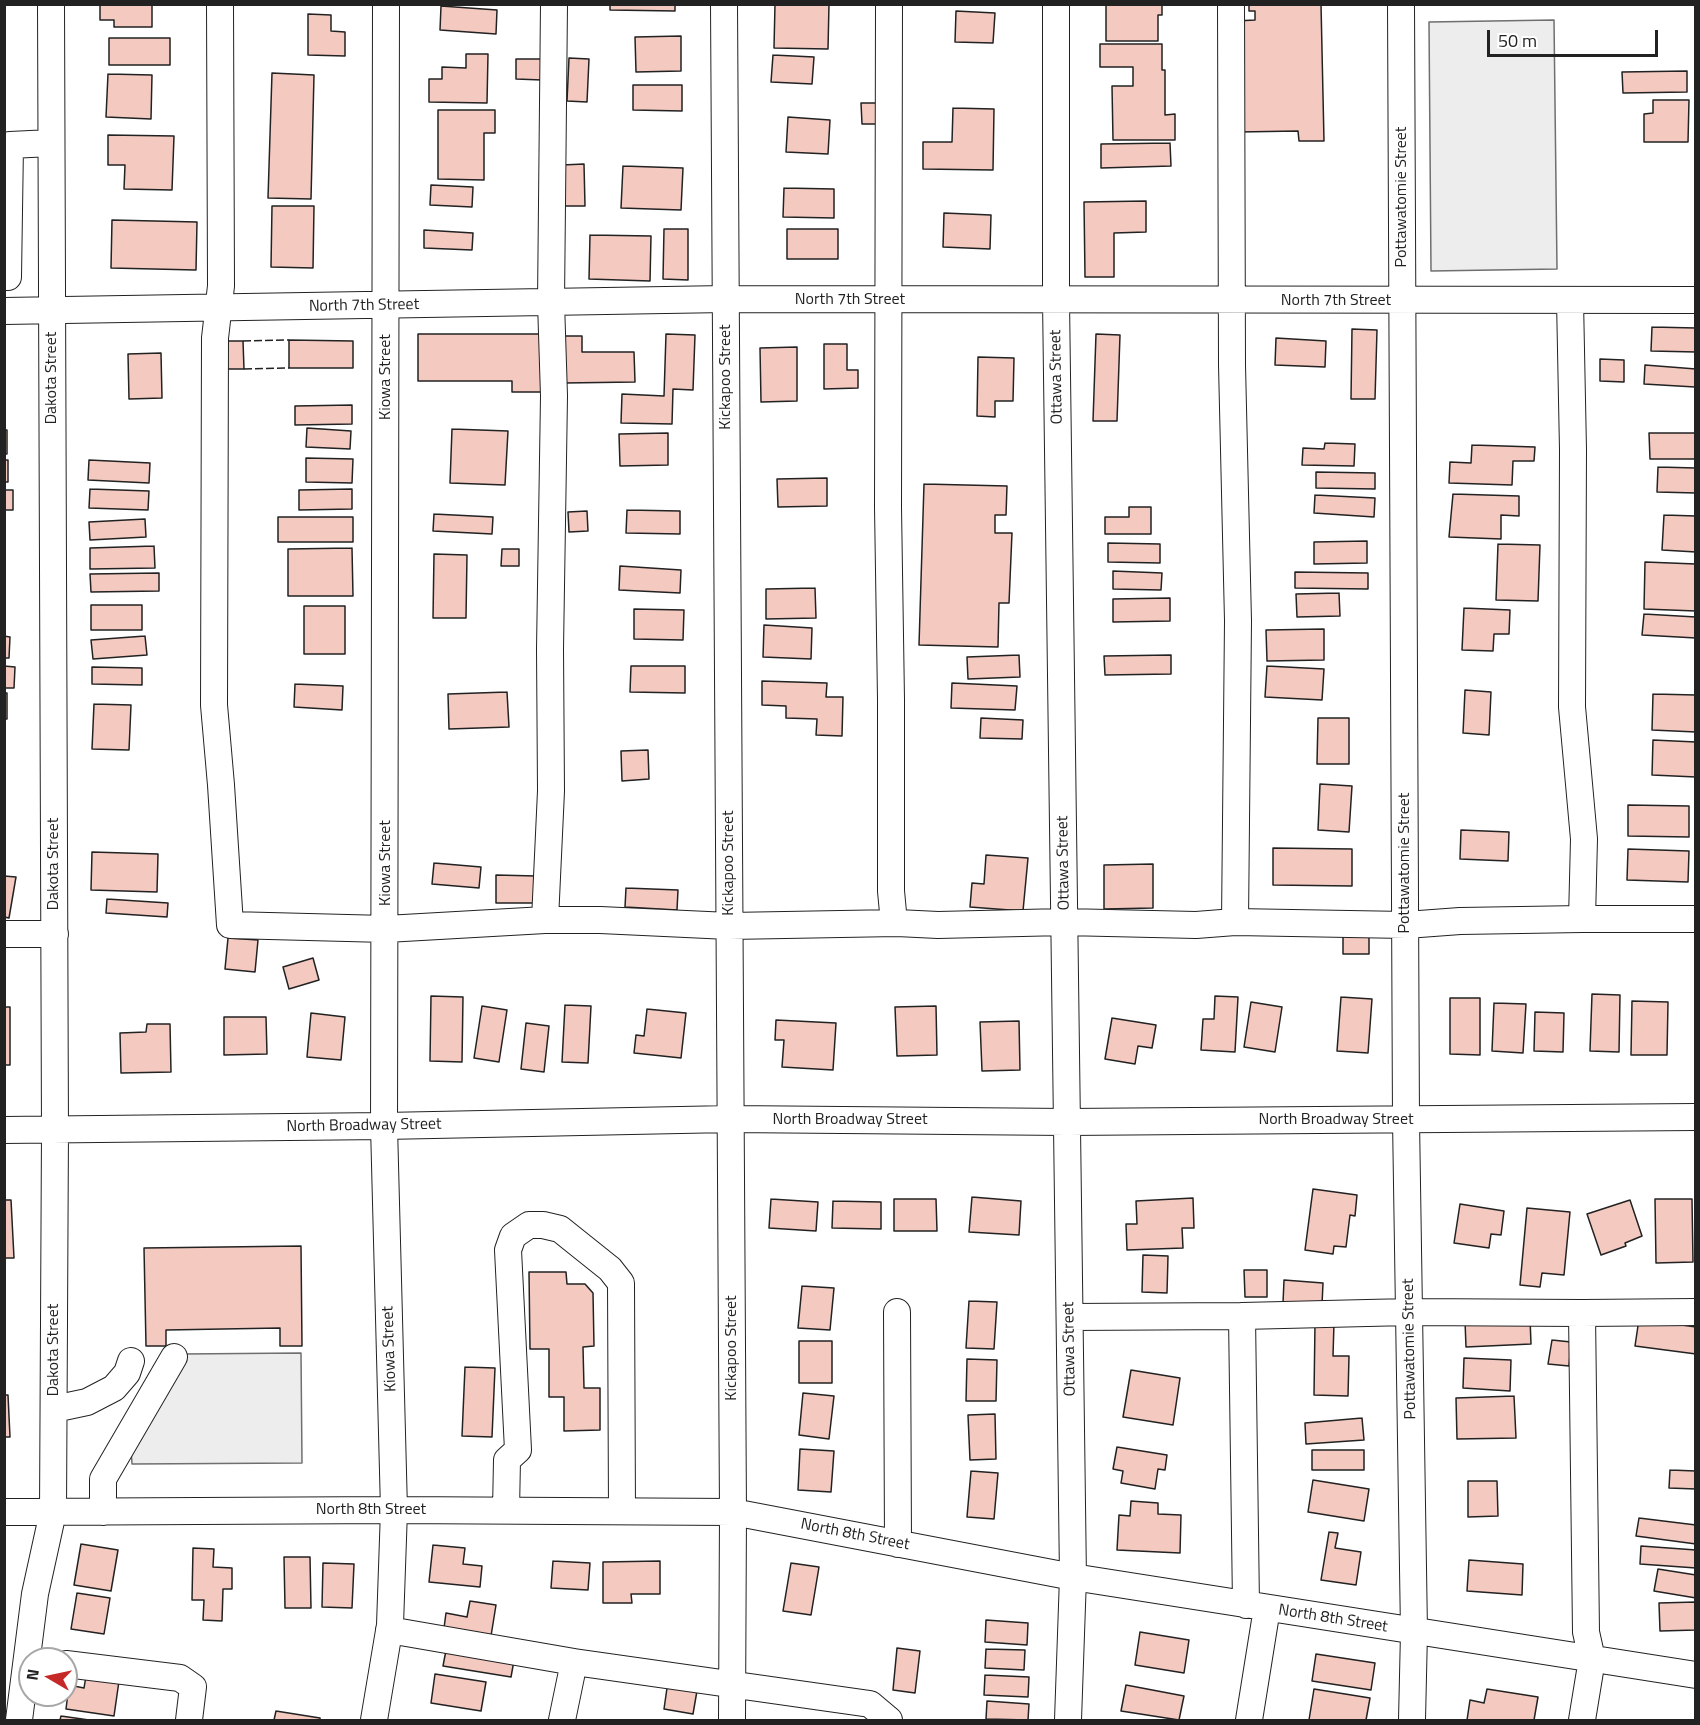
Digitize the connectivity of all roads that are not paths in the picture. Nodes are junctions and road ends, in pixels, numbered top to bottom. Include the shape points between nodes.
1 (51, 4) edge
2 (220, 4) edge
3 (386, 4) edge
4 (554, 4) edge
5 (724, 4) edge
6 (889, 4) edge
7 (1056, 4) edge
8 (1231, 4) edge
9 (1401, 4) edge
10 (51, 143) junction
11 (4, 277) edge
12 (726, 299) junction
13 (888, 300) junction
14 (1056, 300) junction
15 (1403, 300) junction
16 (1570, 300) junction
17 (1695, 300) edge
18 (1232, 301) junction
19 (551, 302) junction
20 (386, 305) junction
21 (219, 308) junction
22 (52, 310) junction
23 (4, 311) edge
24 (1695, 919) edge
25 (545, 920) junction
26 (1582, 920) junction
27 (1064, 922) junction
28 (1235, 922) junction
29 (894, 923) junction
30 (1406, 925) junction
31 (729, 926) junction
32 (386, 929) junction
33 (4, 934) edge
34 (54, 934) junction
35 (1695, 1117) edge
36 (730, 1119) junction
37 (1406, 1120) junction
38 (1067, 1122) junction
39 (384, 1126) junction
40 (4, 1130) edge
41 (55, 1130) junction
42 (897, 1312) dead end
43 (1409, 1312) junction
44 (1695, 1312) edge
45 (1582, 1313) junction
46 (1242, 1316) junction
47 (1070, 1317) junction
48 (174, 1357) dead end
49 (131, 1361) dead end
50 (54, 1409) junction
51 (394, 1510) junction
52 (506, 1510) junction
53 (622, 1511) junction
54 (4, 1512) edge
55 (53, 1512) junction
56 (103, 1512) junction
57 (733, 1512) junction
58 (898, 1544) junction
59 (1073, 1577) junction
60 (1256, 1607) junction
61 (389, 1630) junction
62 (1414, 1632) junction
63 (29, 1647) edge
64 (1592, 1659) junction
65 (574, 1662) junction
66 (78, 1665) edge
67 (1695, 1675) edge
68 (732, 1684) junction
69 (14, 1694) edge
70 (19, 1720) edge
71 (189, 1720) edge
72 (374, 1720) edge
73 (562, 1720) edge
74 (732, 1720) edge
75 (889, 1720) edge
76 (1068, 1720) edge
77 (1249, 1720) edge
78 (1412, 1720) edge
79 (1582, 1720) edge

1 - 10 street, Dakota Street
2 - 21 street
3 - 20 street, Kiowa Street
4 - 19 street
5 - 12 street, Kickapoo Street
6 - 13 street
7 - 14 street, Ottawa Street
8 - 18 street
9 - 15 street, Pottawatomie Street
10 - 11 street via 10,145 8,277
10 - 22 street, Dakota Street
12 - 13 street, North 7th Street
12 - 19 street, North 7th Street
12 - 31 street, Kickapoo Street
13 - 14 street, North 7th Street
13 - 29 street
14 - 18 street, North 7th Street
14 - 27 street, Ottawa Street
15 - 16 street, North 7th Street
15 - 18 street, North 7th Street
15 - 30 street, Pottawatomie Street
16 - 17 street, North 7th Street
16 - 26 street via 1572,707 1584,839
18 - 28 street via 1238,621
19 - 20 street, North 7th Street
19 - 25 street via 551,791
20 - 21 street, North 7th Street
20 - 32 street, Kiowa Street
21 - 22 street, North 7th Street
21 - 32 street via 215,338 214,705 230,925
22 - 23 street, North 7th Street
22 - 34 street, Dakota Street
24 - 26 street
25 - 31 street
25 - 32 street
26 - 30 street
27 - 28 street
27 - 29 street via 938,926
27 - 38 street, Ottawa Street
28 - 30 street
29 - 31 street
30 - 37 street, Pottawatomie Street
31 - 36 street, Kickapoo Street
32 - 39 street, Kiowa Street
33 - 34 street
34 - 41 street, Dakota Street
35 - 37 street, North Broadway Street
36 - 38 street, North Broadway Street
36 - 39 street, North Broadway Street
36 - 57 street, Kickapoo Street
37 - 38 street, North Broadway Street
37 - 43 street, Pottawatomie Street
38 - 47 street, Ottawa Street
39 - 41 street, North Broadway Street
39 - 51 street, Kiowa Street
40 - 41 street, North Broadway Street
41 - 50 street, Dakota Street
42 - 58 street
43 - 45 street
43 - 46 street
43 - 62 street, Pottawatomie Street
44 - 45 street
45 - 64 street via 1586,1632
46 - 47 street
46 - 60 street
47 - 59 street, Ottawa Street
48 - 56 street via 103,1479
49 - 50 street via 127,1373 114,1388 87,1402
50 - 55 street, Dakota Street
51 - 52 street, North 8th Street
51 - 56 street, North 8th Street
51 - 61 street, Kiowa Street
52 - 53 street, North 8th Street
52 - 53 street via 507,1460 518,1450 508,1250 513,1236 530,1225 543,1225 560,1229 610,1269 621,1283
53 - 57 street, North 8th Street
54 - 55 street, North 8th Street
55 - 56 street, North 8th Street
55 - 63 street, Dakota Street via 35,1594
57 - 58 street, North 8th Street
57 - 68 street, Kickapoo Street
58 - 59 street, North 8th Street
59 - 60 street, North 8th Street
59 - 76 street, Ottawa Street
60 - 62 street, North 8th Street
60 - 77 street
61 - 65 street
61 - 72 street, Kiowa Street
62 - 64 street, North 8th Street
62 - 78 street, Pottawatomie Street
64 - 67 street, North 8th Street
64 - 79 street
65 - 68 street
65 - 73 street
66 - 71 street via 180,1678 193,1687
68 - 74 street, Kickapoo Street
68 - 75 street via 870,1704
69 - 70 street, Dakota Street

